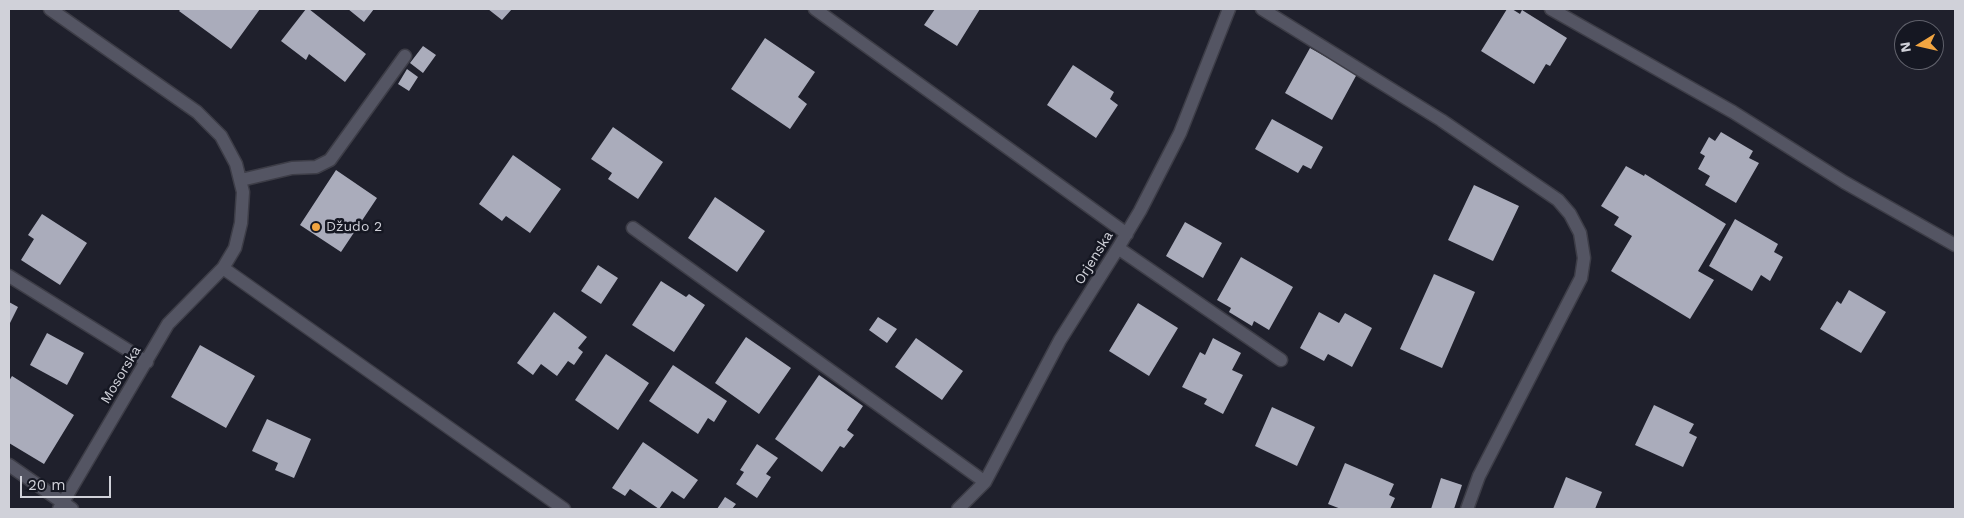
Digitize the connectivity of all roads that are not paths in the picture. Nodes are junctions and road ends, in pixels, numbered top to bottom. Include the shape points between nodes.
1 (50, 9) edge
2 (816, 9) edge
3 (1229, 9) edge
4 (1262, 9) edge
5 (1551, 9) edge
6 (405, 56) dead end
7 (241, 180) junction
8 (633, 228) dead end
9 (1127, 234) junction
10 (1955, 245) edge
11 (1118, 248) junction
12 (224, 268) junction
13 (9, 276) edge
14 (1281, 360) dead end
15 (146, 362) junction
16 (9, 466) edge
17 (986, 482) junction
18 (64, 507) edge
19 (564, 509) edge
20 (958, 509) edge
21 (1467, 509) edge

1 - 7 street, Mosorska via 197,112 221,136
2 - 9 street
3 - 9 street, Orjenska via 1180,134
4 - 21 street via 1441,120 1558,200 1580,233 1584,258 1581,278 1479,476
5 - 10 street via 1733,112 1844,182
6 - 7 street via 330,160 316,167 292,168
7 - 12 street, Mosorska via 241,223
8 - 17 street
9 - 11 street, Orjenska
11 - 14 street
11 - 17 street, Orjenska via 1060,340
12 - 15 street, Mosorska via 168,324
12 - 19 street
13 - 15 street
15 - 18 street, Mosorska
16 - 18 street
17 - 20 street, Orjenska

